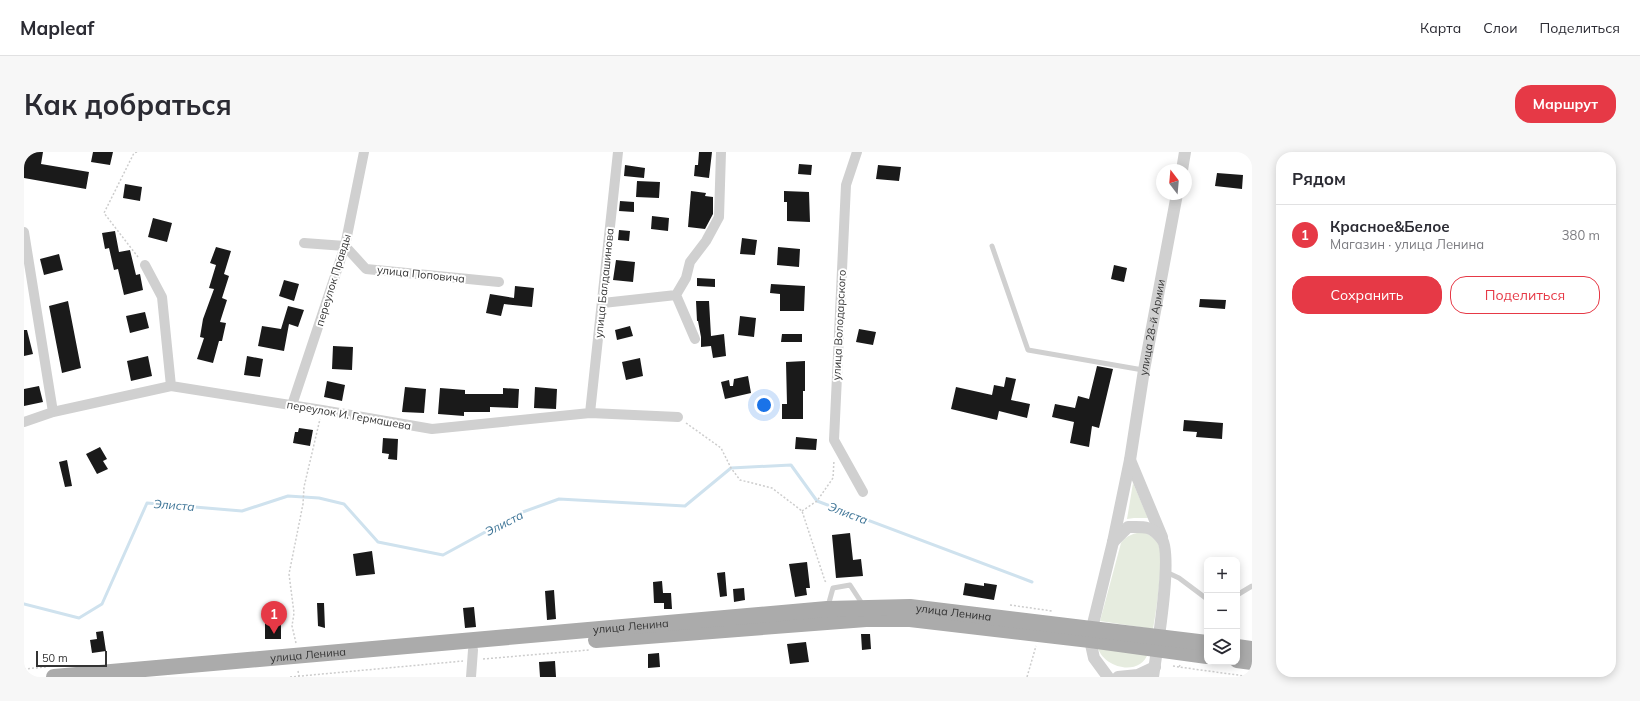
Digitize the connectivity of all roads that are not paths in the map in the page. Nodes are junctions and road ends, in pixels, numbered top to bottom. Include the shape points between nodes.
1 (364, 152) edge
2 (618, 152) edge
3 (721, 152) edge
4 (857, 152) edge
5 (1185, 152) edge
6 (1183, 164) edge
7 (1176, 200) edge
8 (24, 232) edge
9 (304, 243) dead end
10 (345, 246) junction
11 (992, 246) dead end
12 (144, 265) road end
13 (499, 282) dead end
14 (676, 295) junction
15 (603, 303) junction
16 (695, 339) dead end
17 (1144, 370) junction
18 (171, 386) junction
19 (292, 405) junction
20 (53, 412) junction
21 (590, 413) junction
22 (678, 417) road end
23 (24, 422) edge
24 (1130, 460) junction
25 (863, 492) dead end
26 (1162, 539) junction
27 (1113, 542) junction
28 (1165, 572) junction
29 (1252, 586) edge
30 (1240, 593) edge
31 (1204, 597) edge
32 (865, 607) junction
33 (827, 609) junction
34 (1091, 634) junction
35 (1158, 643) junction
36 (1204, 643) edge
37 (1240, 647) edge
38 (1252, 649) edge
39 (472, 655) junction
40 (1204, 655) edge
41 (1240, 660) edge
42 (1252, 662) edge
43 (1154, 672) edge
44 (1112, 676) edge
45 (54, 677) edge
46 (174, 677) edge
47 (471, 677) edge

1 - 10 street, переулок Правды
2 - 15 street, улица Балдашинова
3 - 14 street via 719,217 706,241 690,262 686,278
4 - 25 street, улица Володарского via 846,186 834,440
5 - 6 street
7 - 17 street, улица 28-й Армии
8 - 20 street
9 - 10 street
10 - 13 street, улица Поповича via 366,269
10 - 19 street, переулок Правды
11 - 17 lane via 1028,350
12 - 18 street via 162,296
14 - 15 street
14 - 16 street
15 - 21 street, улица Балдашинова
17 - 24 street, улица 28-й Армии
18 - 19 street, переулок И. Гермашева
18 - 20 street, переулок И. Гермашева
19 - 21 street, переулок И. Гермашева via 432,429
20 - 23 street, переулок И. Гермашева
21 - 22 street, переулок И. Гермашева
24 - 26 street, улица 28-й Армии
24 - 27 street, улица 28-й Армии
26 - 27 street via 1147,526 1128,527
26 - 28 street, улица 28-й Армии via 1166,554
27 - 34 street, улица 28-й Армии
28 - 31 lane via 1179,578
28 - 35 street, улица 28-й Армии
29 - 30 lane
32 - 33 main road, улица Ленина
32 - 33 lane via 850,585 833,588
32 - 34 main road, улица Ленина via 910,607
33 - 45 main road, улица Ленина
34 - 35 main road, улица Ленина
34 - 39 main road, улица Ленина via 910,618 866,619
34 - 44 street, улица 28-й Армии via 1094,658
35 - 36 main road, улица Ленина
35 - 40 main road, улица Ленина
35 - 43 street, улица 28-й Армии
37 - 38 main road
39 - 46 main road, улица Ленина
39 - 47 street
41 - 42 main road
43 - 44 street, улица 28-й Армии

